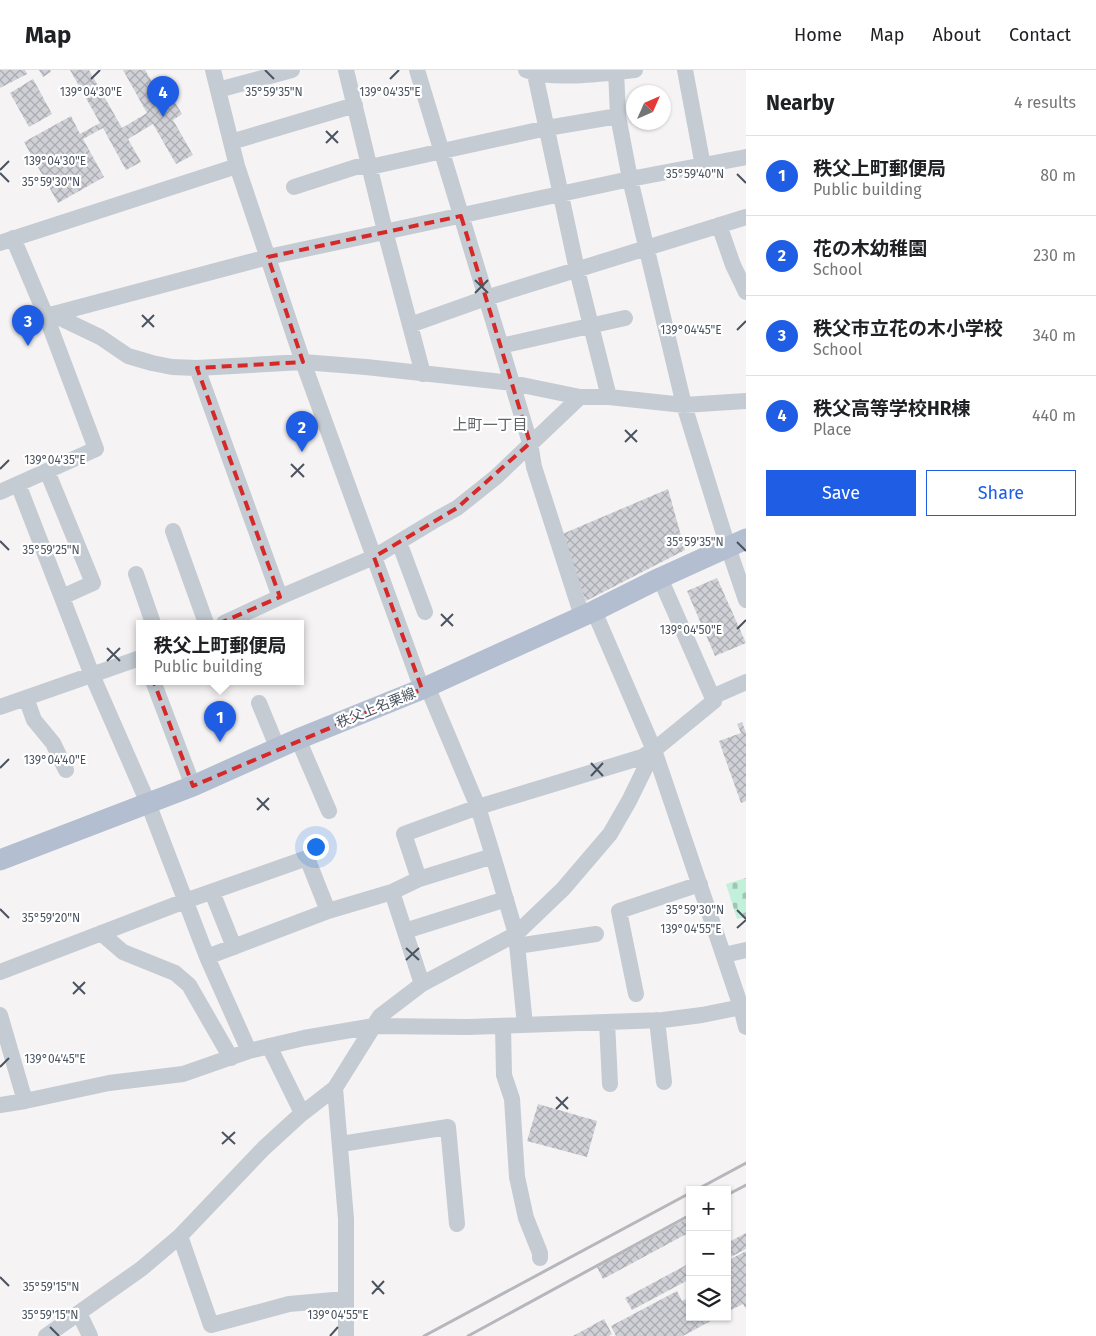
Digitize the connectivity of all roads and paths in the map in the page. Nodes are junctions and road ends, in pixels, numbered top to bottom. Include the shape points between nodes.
1 (213, 70) edge
2 (292, 70) edge
3 (346, 70) edge
4 (416, 70) edge
5 (636, 70) edge
6 (685, 70) edge
7 (616, 71) edge
8 (530, 72) edge
9 (218, 90) junction
10 (355, 105) junction
11 (618, 116) junction
12 (547, 128) junction
13 (231, 142) junction
14 (441, 150) junction
15 (746, 157) edge
16 (237, 166) junction
17 (703, 166) junction
18 (370, 167) junction
19 (630, 179) junction
20 (294, 187) dead end
21 (561, 194) junction
22 (461, 216) junction
23 (746, 217) edge
24 (718, 225) junction
25 (385, 231) junction
26 (6, 241) edge
27 (647, 248) junction
28 (268, 257) junction
29 (577, 270) junction
30 (746, 292) edge
31 (486, 298) junction
32 (50, 315) junction
33 (625, 318) dead end
34 (410, 325) junction
35 (591, 325) junction
36 (501, 346) junction
37 (303, 362) junction
38 (197, 368) junction
39 (423, 374) junction
40 (512, 383) junction
41 (580, 396) junction
42 (608, 396) junction
43 (746, 401) edge
44 (684, 405) junction
45 (530, 443) junction
46 (47, 471) junction
47 (18, 484) junction
48 (0, 492) edge
49 (173, 531) dead end
50 (399, 542) junction
51 (737, 543) edge
52 (374, 557) junction
53 (136, 574) dead end
54 (660, 578) junction
55 (62, 597) junction
56 (280, 597) junction
57 (746, 600) edge
58 (425, 612) dead end
59 (588, 614) junction
60 (249, 618) edge
61 (152, 620) edge
62 (205, 620) edge
63 (136, 659) edge
64 (92, 675) junction
65 (746, 682) edge
66 (155, 685) edge
67 (424, 688) junction
68 (712, 697) junction
69 (26, 698) junction
70 (259, 703) dead end
71 (0, 707) edge
72 (298, 739) junction
73 (278, 749) junction
74 (654, 750) junction
75 (66, 770) dead end
76 (193, 786) junction
77 (148, 802) junction
78 (478, 807) junction
79 (329, 811) dead end
80 (493, 856) junction
81 (0, 860) edge
82 (419, 879) junction
83 (700, 884) junction
84 (212, 892) junction
85 (392, 892) junction
86 (506, 899) junction
87 (186, 901) junction
88 (328, 912) junction
89 (405, 931) junction
90 (101, 933) junction
91 (596, 934) dead end
92 (516, 940) junction
93 (234, 947) junction
94 (746, 950) edge
95 (724, 955) junction
96 (208, 957) junction
97 (0, 972) edge
98 (422, 984) junction
99 (636, 994) dead end
100 (744, 1007) edge
101 (0, 1015) edge
102 (657, 1020) junction
103 (607, 1022) junction
104 (525, 1025) junction
105 (374, 1026) junction
106 (503, 1026) junction
107 (746, 1027) edge
108 (269, 1046) junction
109 (249, 1051) junction
110 (231, 1058) junction
111 (664, 1082) dead end
112 (610, 1084) dead end
113 (335, 1088) junction
114 (25, 1102) junction
115 (0, 1105) edge
116 (302, 1113) junction
117 (340, 1144) junction
118 (457, 1224) dead end
119 (180, 1236) junction
120 (540, 1258) dead end
121 (345, 1299) junction
122 (79, 1313) junction
123 (212, 1330) edge
124 (46, 1336) edge
125 (90, 1336) edge
126 (346, 1336) edge

1 - 9 street
2 - 9 street
3 - 10 street
4 - 14 street
5 - 7 street
6 - 17 street
7 - 8 street via 560,75
7 - 11 street
8 - 12 street
9 - 13 street
10 - 13 street
10 - 18 street
11 - 12 street
11 - 19 street
12 - 14 street
12 - 21 street
13 - 16 street
14 - 18 street
14 - 22 street
15 - 17 street
16 - 26 street
16 - 28 street
17 - 19 street
18 - 20 street via 356,167
18 - 25 street
19 - 21 street
19 - 27 street
21 - 22 street
21 - 29 street
22 - 25 street
22 - 31 street
23 - 24 street
24 - 27 street
24 - 30 street
25 - 28 street
25 - 34 street
26 - 32 street
27 - 29 street
27 - 44 street
28 - 32 street
28 - 37 street
29 - 31 street
29 - 35 street
31 - 34 street
31 - 36 street
32 - 38 street via 100,337 128,356 172,367
32 - 46 street via 96,449
33 - 35 street
34 - 39 street
35 - 36 street
35 - 42 street
36 - 40 street
37 - 38 street
37 - 39 street
37 - 52 street
38 - 56 street
39 - 40 street
40 - 41 street
40 - 45 street
41 - 42 street
41 - 45 street
42 - 44 street
43 - 44 street
44 - 51 street
45 - 50 street via 496,477 457,508
45 - 59 street via 534,467
46 - 47 street
46 - 55 street via 93,583
47 - 48 street
47 - 55 street
49 - 62 street
50 - 52 street
50 - 58 street
51 - 54 main road, 秩父上名栗線
51 - 57 street
52 - 56 street
52 - 67 street
53 - 61 street
54 - 59 main road, 秩父上名栗線
54 - 68 street
55 - 64 street
56 - 60 street
59 - 67 main road, 秩父上名栗線
59 - 74 street
63 - 64 street
64 - 69 street
64 - 77 street
65 - 68 street
66 - 76 street
67 - 72 main road, 秩父上名栗線
67 - 78 street
68 - 74 street via 714,701
69 - 71 street
69 - 75 street via 34,720 53,743
70 - 73 street
72 - 73 main road, 秩父上名栗線
72 - 79 street
73 - 76 main road, 秩父上名栗線
74 - 78 street
74 - 83 street
74 - 92 street via 610,834
76 - 77 main road, 秩父上名栗線
77 - 81 main road, 秩父上名栗線
77 - 87 street
78 - 80 street
78 - 82 street via 404,834
80 - 82 street
80 - 86 street
82 - 85 street
83 - 95 street
83 - 99 street via 619,911
84 - 87 street
84 - 88 street via 307,858
84 - 93 street
85 - 88 street
85 - 89 street
86 - 89 street
86 - 92 street
87 - 90 street
87 - 96 street
88 - 93 street
89 - 98 street
90 - 97 street
90 - 110 street via 122,952 175,973 189,984
91 - 92 street
92 - 98 street
92 - 104 street
93 - 96 street
94 - 95 street
95 - 100 street
96 - 109 street
98 - 105 street via 380,1016
100 - 102 street
100 - 107 street
101 - 114 street
102 - 103 street
102 - 111 street
103 - 104 street
103 - 112 street
104 - 106 street
105 - 106 street
105 - 108 street
105 - 113 street
106 - 120 street via 504,1075 512,1099 517,1177 526,1218
108 - 109 street
108 - 116 street
109 - 110 street
110 - 114 street via 183,1074 109,1083
113 - 116 street
113 - 117 street
114 - 115 street
116 - 119 street
117 - 118 street via 448,1127
117 - 121 street via 346,1219
119 - 122 street via 141,1269
119 - 123 street
121 - 123 street via 289,1304
121 - 126 street
122 - 124 street
122 - 125 street

